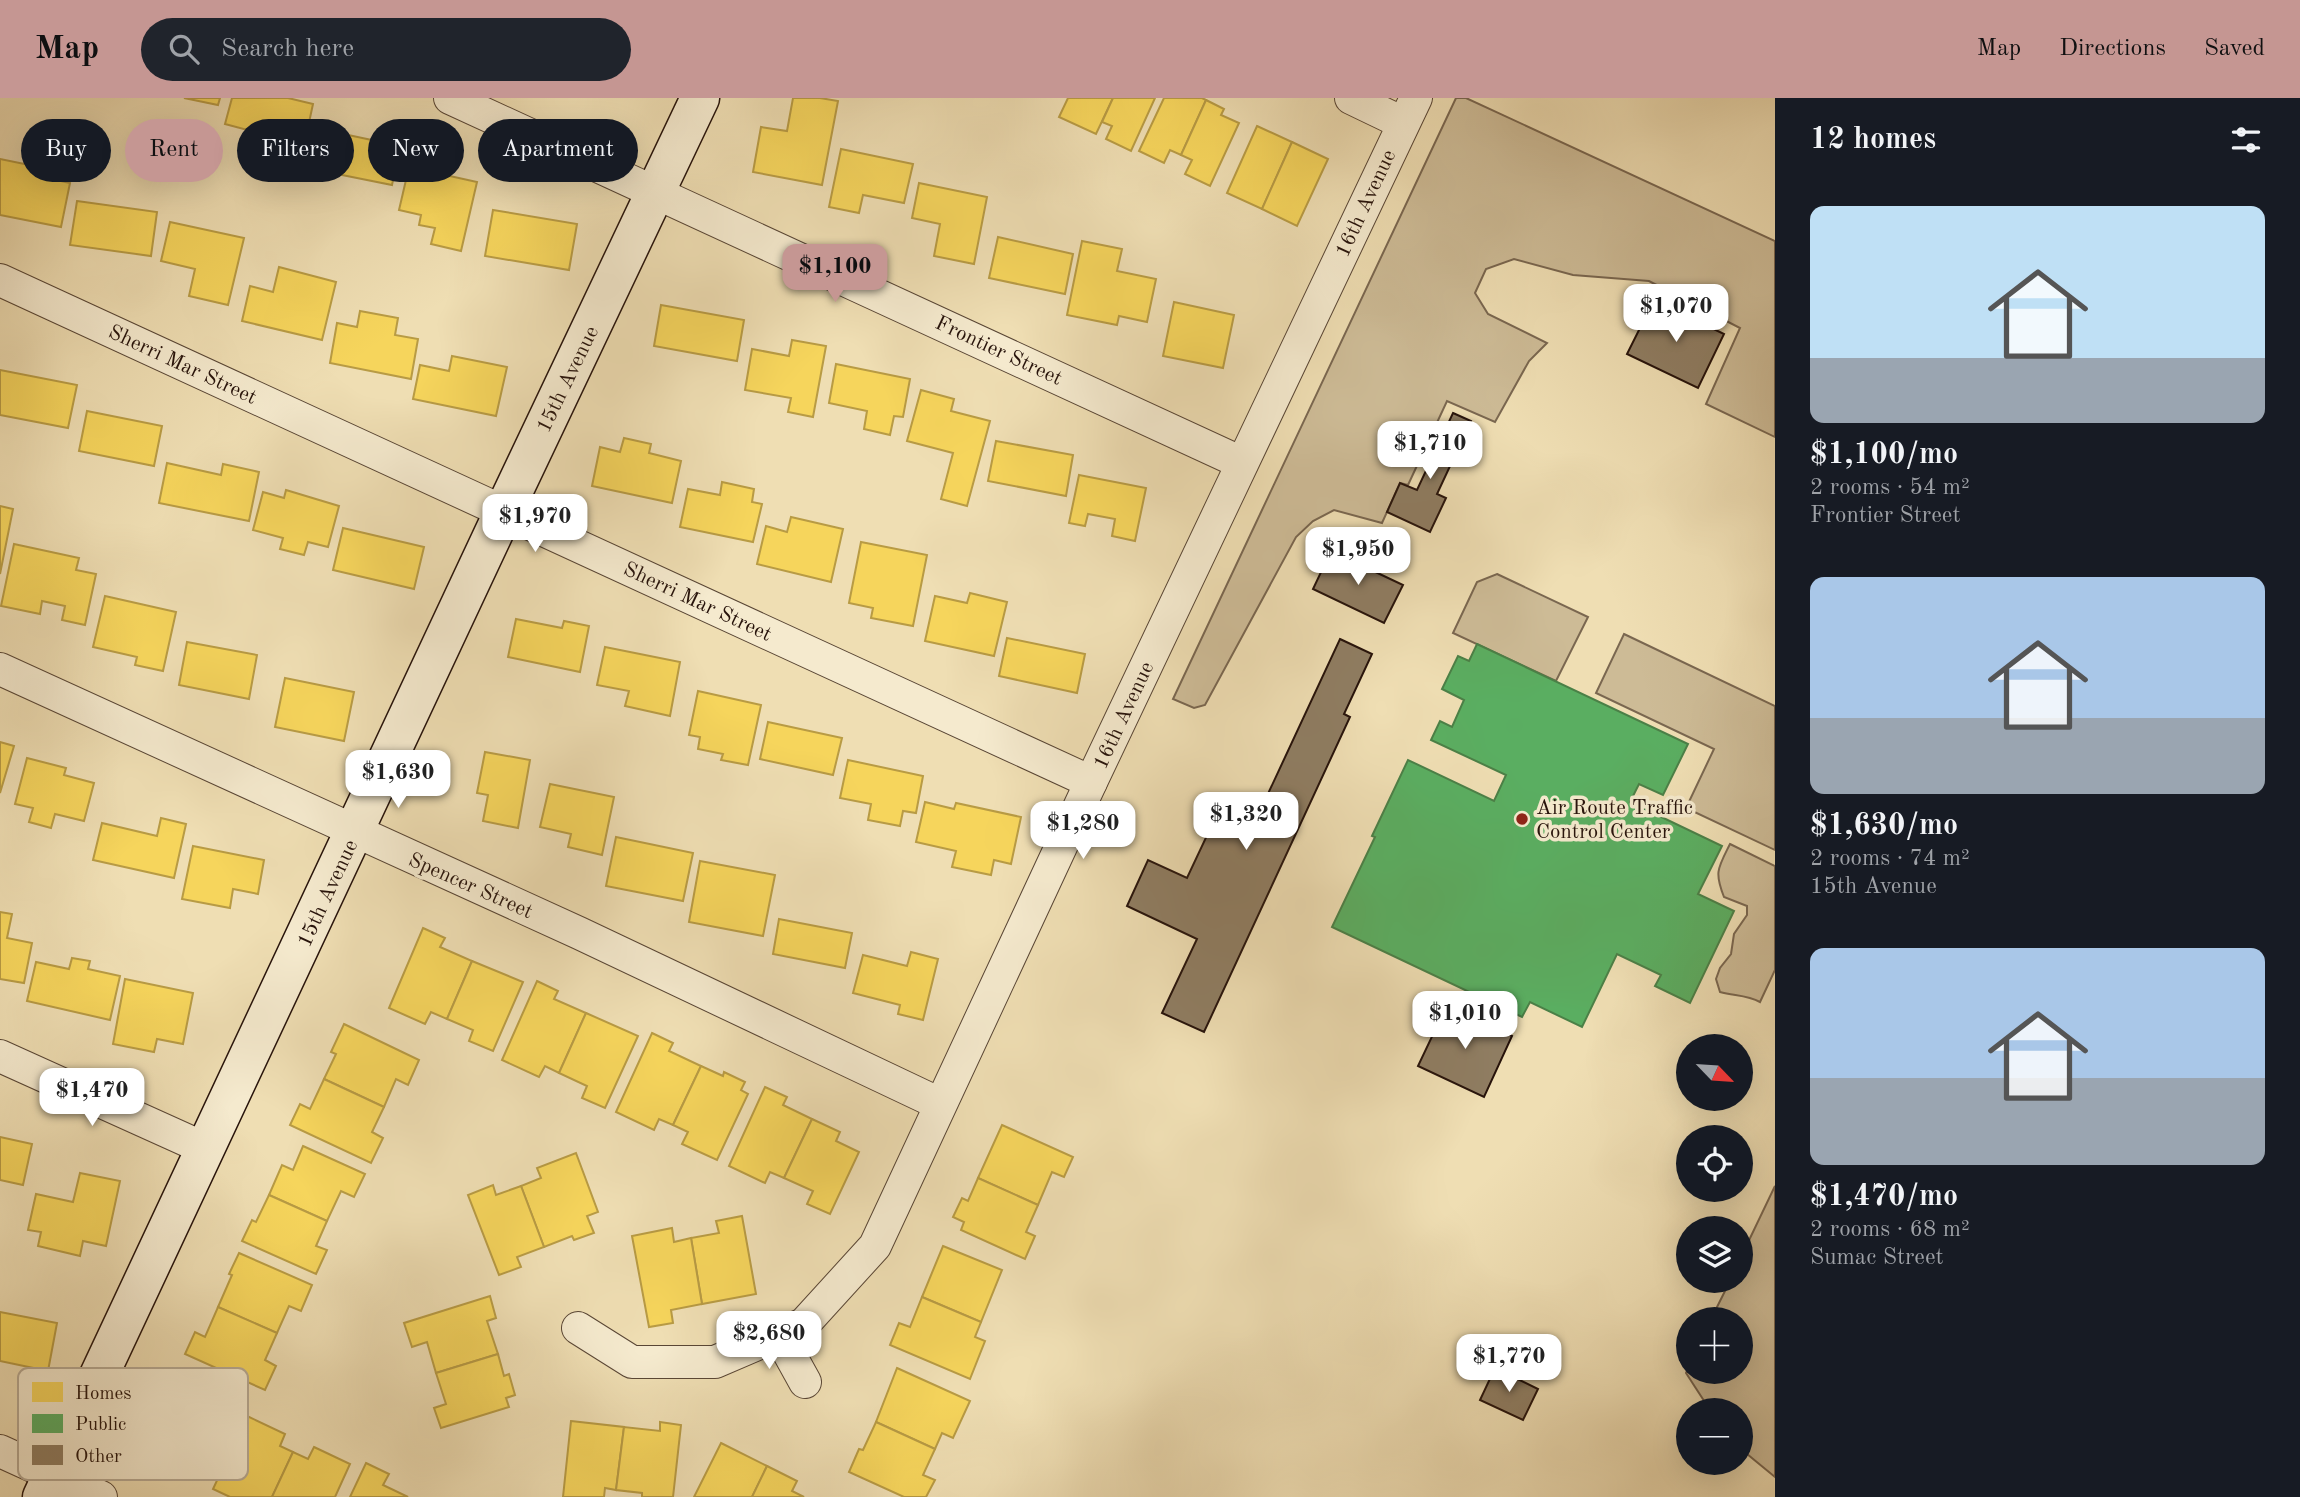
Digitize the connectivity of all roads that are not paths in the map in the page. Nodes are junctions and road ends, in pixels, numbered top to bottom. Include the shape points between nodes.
1 (450, 98) edge
2 (700, 98) edge
3 (1352, 98) edge
4 (1410, 111) edge
5 (657, 192) junction
6 (0, 279) edge
7 (1242, 463) junction
8 (504, 511) junction
9 (0, 669) edge
10 (1091, 782) junction
11 (355, 833) junction
12 (0, 1056) edge
13 (940, 1104) junction
14 (206, 1149) junction
15 (578, 1328) dead end
16 (779, 1335) junction
17 (103, 1368) edge
18 (805, 1382) dead end
19 (0, 1451) edge
20 (18, 1464) edge
21 (47, 1486) edge
22 (101, 1497) edge

1 - 5 street, Frontier Street
2 - 5 street, 15th Avenue
3 - 4 street
4 - 7 street, 16th Avenue
5 - 7 street, Frontier Street
5 - 8 street, 15th Avenue
6 - 8 street, Sherri Mar Street
7 - 10 street, 16th Avenue
8 - 10 street, Sherri Mar Street
8 - 11 street, 15th Avenue
9 - 11 street, Spencer Street
10 - 13 street, 16th Avenue
11 - 13 street, Spencer Street
11 - 14 street, 15th Avenue
12 - 14 street
13 - 16 street, 16th Avenue via 875,1246 804,1324
14 - 17 street, 15th Avenue
15 - 16 street, 16th Avenue via 632,1362 715,1362
16 - 18 street
19 - 20 street
21 - 22 street

